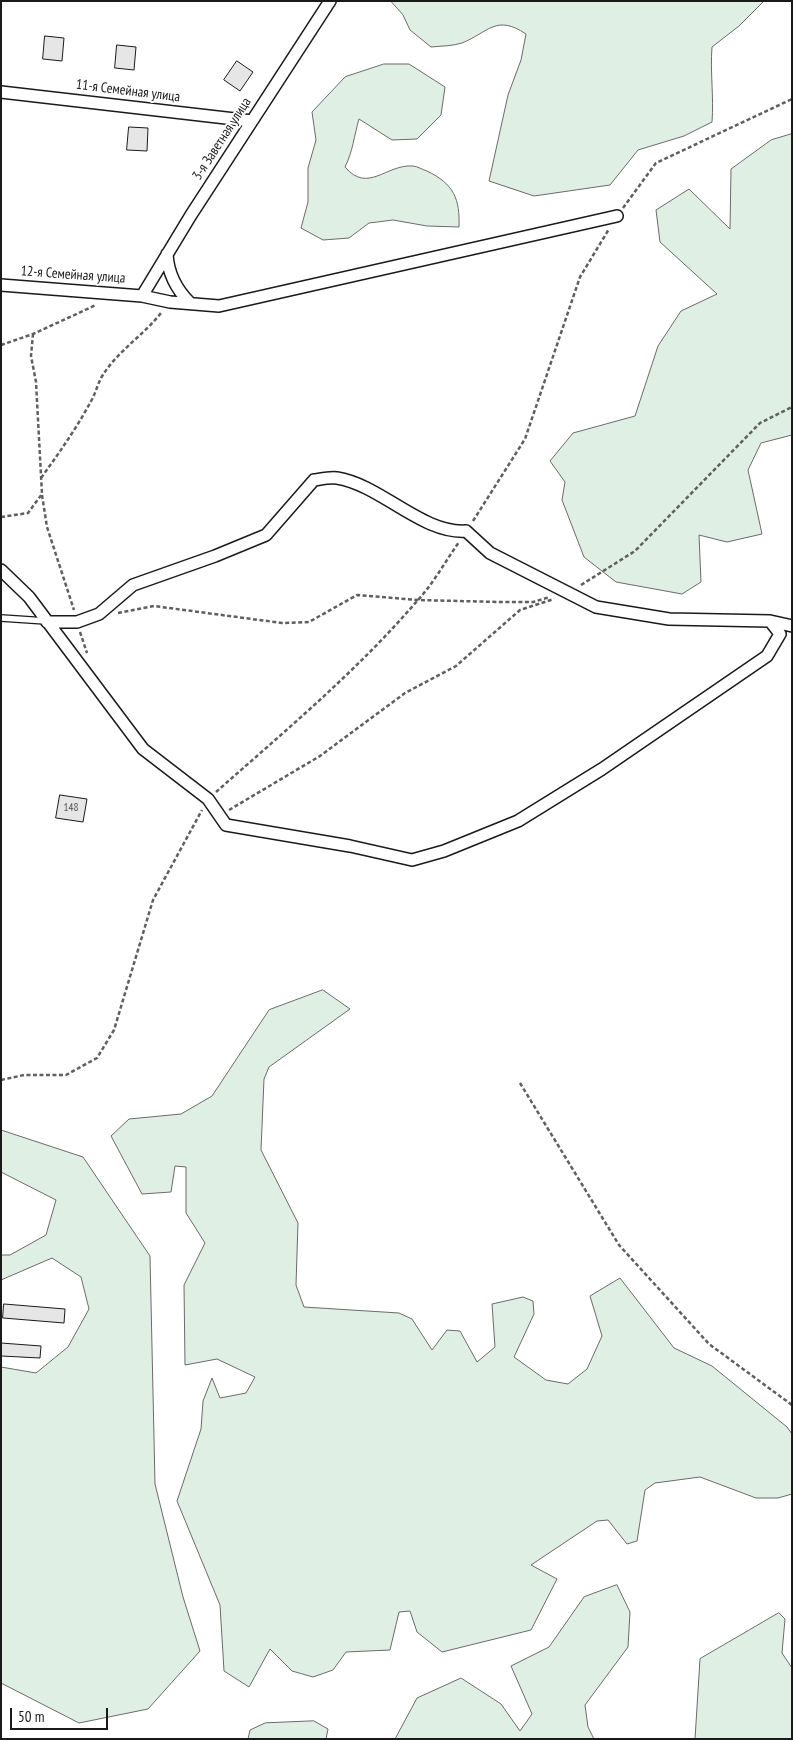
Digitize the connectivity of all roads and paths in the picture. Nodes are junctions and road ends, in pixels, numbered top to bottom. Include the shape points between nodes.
1 (330, 1) edge
2 (1, 92) edge
3 (792, 99) edge
4 (252, 121) junction
5 (617, 216) junction
6 (167, 254) junction
7 (1, 285) edge
8 (120, 294) junction
9 (142, 296) junction
10 (170, 302) junction
11 (190, 303) junction
12 (33, 334) junction
13 (1, 345) edge
14 (792, 407) edge
15 (41, 478) junction
16 (42, 494) junction
17 (1, 517) edge
18 (466, 531) junction
19 (1, 570) edge
20 (567, 592) junction
21 (418, 600) junction
22 (99, 614) junction
23 (1, 618) edge
24 (770, 621) junction
25 (47, 622) junction
26 (77, 622) junction
27 (792, 626) edge
28 (87, 655) dead end
29 (208, 799) junction
30 (220, 816) junction
31 (1, 1080) edge
32 (520, 1083) dead end
33 (792, 1405) edge

1 - 4 street, 3-я Заветная улица
2 - 4 street, 11-я Семейная улица
3 - 5 path via 656,163
4 - 6 street, 3-я Заветная улица
5 - 11 street, 12-я Семейная улица via 244,301 219,306
5 - 18 path via 580,278 525,439
6 - 9 street, 3-я Заветная улица
6 - 11 street via 170,274 182,296
7 - 8 street, 12-я Семейная улица
8 - 9 street, 12-я Семейная улица
8 - 12 path
9 - 10 street, 12-я Семейная улица
10 - 11 street, 12-я Семейная улица
10 - 15 path via 149,329 124,348 102,378 68,440
12 - 13 path
12 - 15 path via 31,356 36,382
14 - 20 path via 760,423 635,550
15 - 16 path
16 - 17 path via 28,512
16 - 26 path via 47,527
18 - 20 street via 490,553
18 - 21 path
18 - 22 street via 454,532 437,525 353,482 336,478 314,480 266,535 133,585
19 - 25 street via 30,597
20 - 21 path via 533,602
20 - 24 street via 596,607 669,618
20 - 30 path via 520,610 456,666 405,693 320,756
21 - 22 path via 357,595 309,622 282,623 154,606
21 - 29 path via 356,666
22 - 26 street
23 - 25 lane
24 - 27 street
24 - 30 street via 780,634 767,656 746,671 602,769 518,821 444,851 412,860 226,825
25 - 26 street
25 - 29 street via 143,749
26 - 28 path
29 - 30 street
29 - 31 path via 153,900 114,1030 97,1058 66,1075 24,1075
32 - 33 path via 619,1245 710,1344

